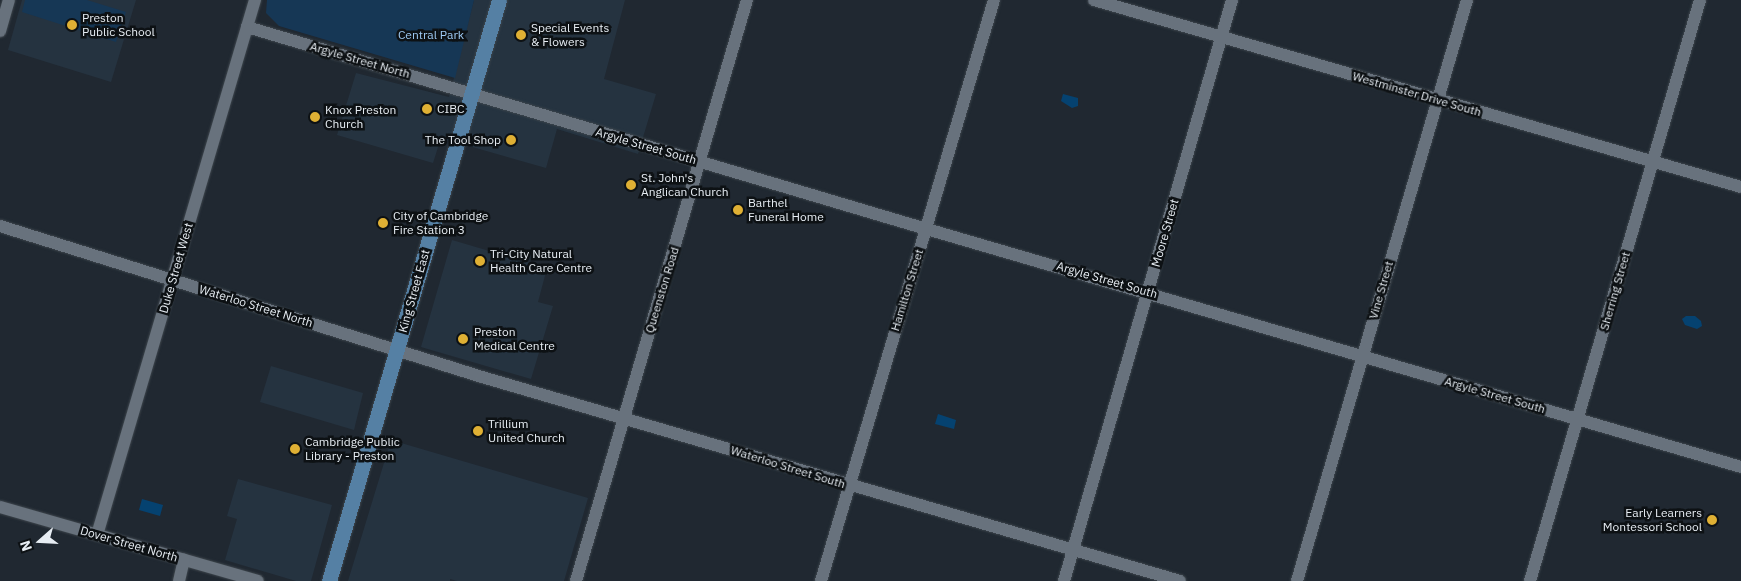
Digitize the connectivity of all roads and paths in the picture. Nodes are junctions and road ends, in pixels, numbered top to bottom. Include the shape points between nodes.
1 (9, 0) edge
2 (255, 0) edge
3 (499, 0) edge
4 (748, 0) edge
5 (994, 0) edge
6 (1094, 0) edge
7 (1232, 0) edge
8 (1467, 0) edge
9 (1700, 0) edge
10 (247, 27) junction
11 (0, 31) edge
12 (1221, 36) junction
13 (473, 94) junction
14 (1436, 100) junction
15 (1653, 161) junction
16 (700, 162) junction
17 (1741, 187) edge
18 (0, 226) edge
19 (925, 228) junction
20 (173, 281) junction
21 (1148, 292) junction
22 (397, 350) junction
23 (1362, 357) junction
24 (624, 418) junction
25 (1578, 419) junction
26 (1741, 467) edge
27 (849, 485) junction
28 (0, 507) edge
29 (97, 535) junction
30 (1074, 548) junction
31 (184, 560) junction
32 (179, 581) edge
33 (258, 581) edge
34 (329, 581) edge
35 (576, 581) edge
36 (821, 581) edge
37 (1064, 581) edge
38 (1180, 581) edge
39 (1297, 581) edge
40 (1530, 581) edge

1 - 11 street
2 - 10 street, Duke Street West
3 - 13 main road, King Street East
4 - 16 street, Queenston Road
5 - 19 street, Hamilton Street
6 - 12 street, Westminster Drive South
7 - 12 street, Moore Street
8 - 14 street, Vine Street
9 - 15 street, Sherring Street
10 - 13 street, Argyle Street North
10 - 20 street, Duke Street West
12 - 14 street, Westminster Drive South
12 - 21 street, Moore Street
13 - 16 street, Argyle Street South
13 - 22 main road, King Street East
14 - 15 street, Westminster Drive South
14 - 23 street, Vine Street
15 - 17 street, Westminster Drive South
15 - 25 street, Sherring Street
16 - 19 street, Argyle Street South
16 - 24 street, Queenston Road
18 - 20 street, Waterloo Street North
19 - 21 street, Argyle Street South
19 - 27 street, Hamilton Street
20 - 22 street, Waterloo Street North
20 - 29 street, Duke Street West
21 - 23 street, Argyle Street South
21 - 30 street, Moore Street
22 - 24 street, Waterloo Street South
22 - 34 main road, King Street East
23 - 25 street, Argyle Street South
23 - 39 street, Vine Street
24 - 27 street, Waterloo Street South
24 - 35 street, Queenston Road
25 - 26 street, Argyle Street South
25 - 40 street, Sherring Street
27 - 30 street, Waterloo Street South
27 - 36 street, Hamilton Street
28 - 29 street, Dover Street North
29 - 31 street, Dover Street North
30 - 37 street, Moore Street
30 - 38 street, Waterloo Street South
31 - 32 street
31 - 33 street, Dover Street North

